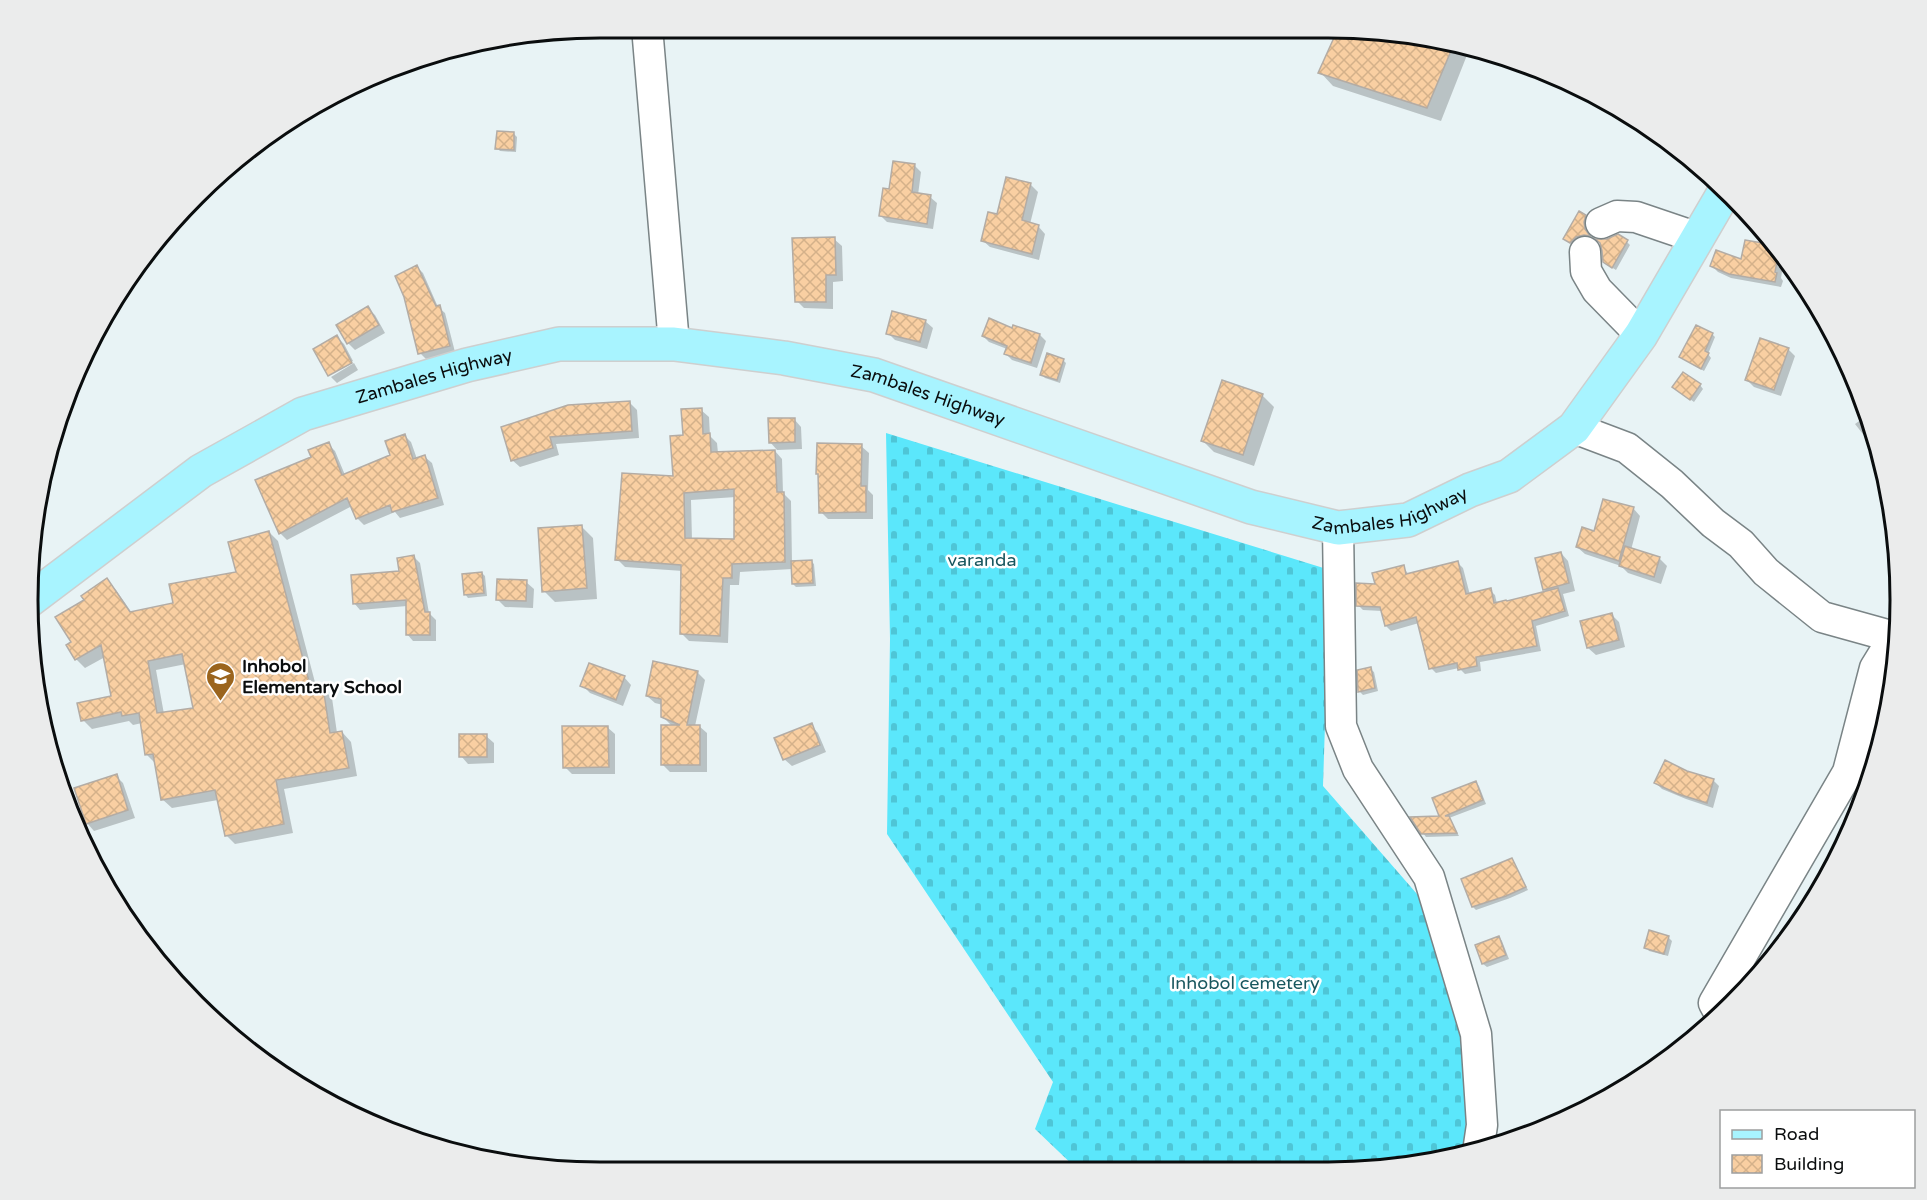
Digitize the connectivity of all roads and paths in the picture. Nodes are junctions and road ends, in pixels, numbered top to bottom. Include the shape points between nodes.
1 (648, 38) edge
2 (1721, 198) edge
3 (1601, 223) dead end
4 (1698, 238) junction
5 (1586, 252) dead end
6 (1641, 335) junction
7 (674, 344) junction
8 (1574, 428) junction
9 (1338, 528) junction
10 (38, 595) edge
11 (1888, 635) edge
12 (1887, 650) edge
13 (1875, 668) junction
14 (1880, 702) edge
15 (1715, 1007) edge
16 (1480, 1141) edge

1 - 7 street
2 - 4 main road, Zambales Highway
3 - 4 street via 1617,216 1636,217
4 - 6 main road, Zambales Highway
5 - 6 street via 1586,271 1597,290
6 - 8 main road, Zambales Highway
7 - 9 main road, Zambales Highway via 784,358 874,375 1251,507
7 - 10 main road, Zambales Highway via 559,344 467,365 303,414 201,471
8 - 9 main road, Zambales Highway via 1509,476 1408,520
8 - 11 street via 1627,448 1822,617
9 - 16 street via 1341,726 1358,769 1429,877 1476,1034
12 - 13 street
13 - 14 street
13 - 15 street via 1848,772 1713,1003

